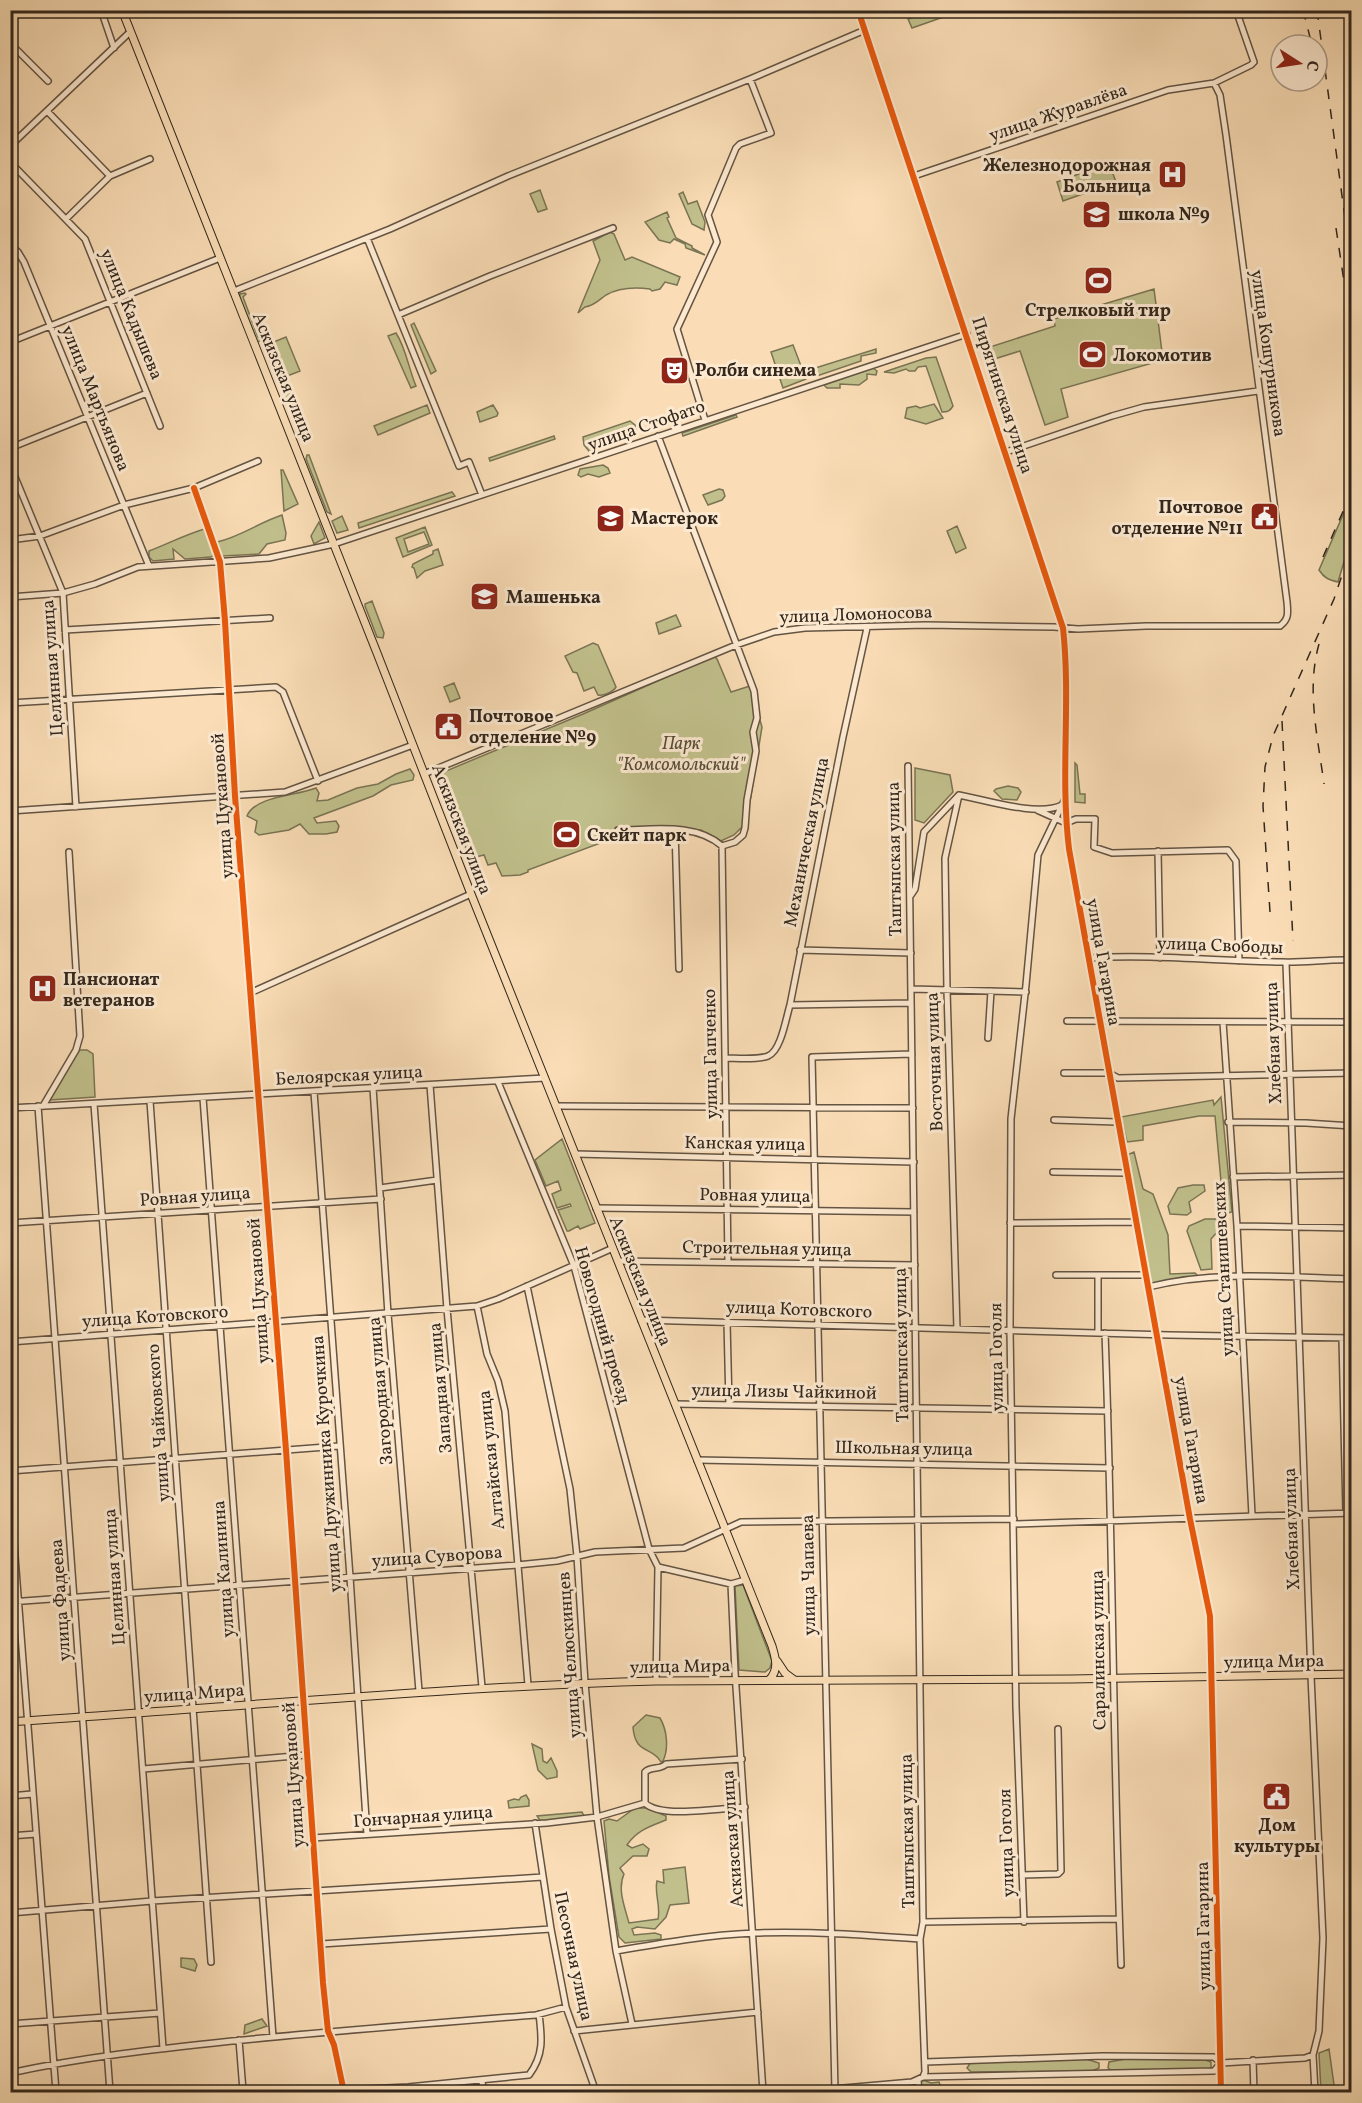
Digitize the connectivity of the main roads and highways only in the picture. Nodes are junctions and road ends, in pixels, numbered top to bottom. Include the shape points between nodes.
1 (122, 10) edge
2 (776, 1658) junction
3 (1352, 1674) edge
4 (769, 1680) junction
5 (796, 1680) junction
6 (10, 1722) edge

1 - 2 main road, Аскизская улица
2 - 4 main road via 776,1669
2 - 5 main road via 785,1673
3 - 5 main road, улица Мира
4 - 5 main road, улица Мира
4 - 6 main road, улица Мира via 482,1687

